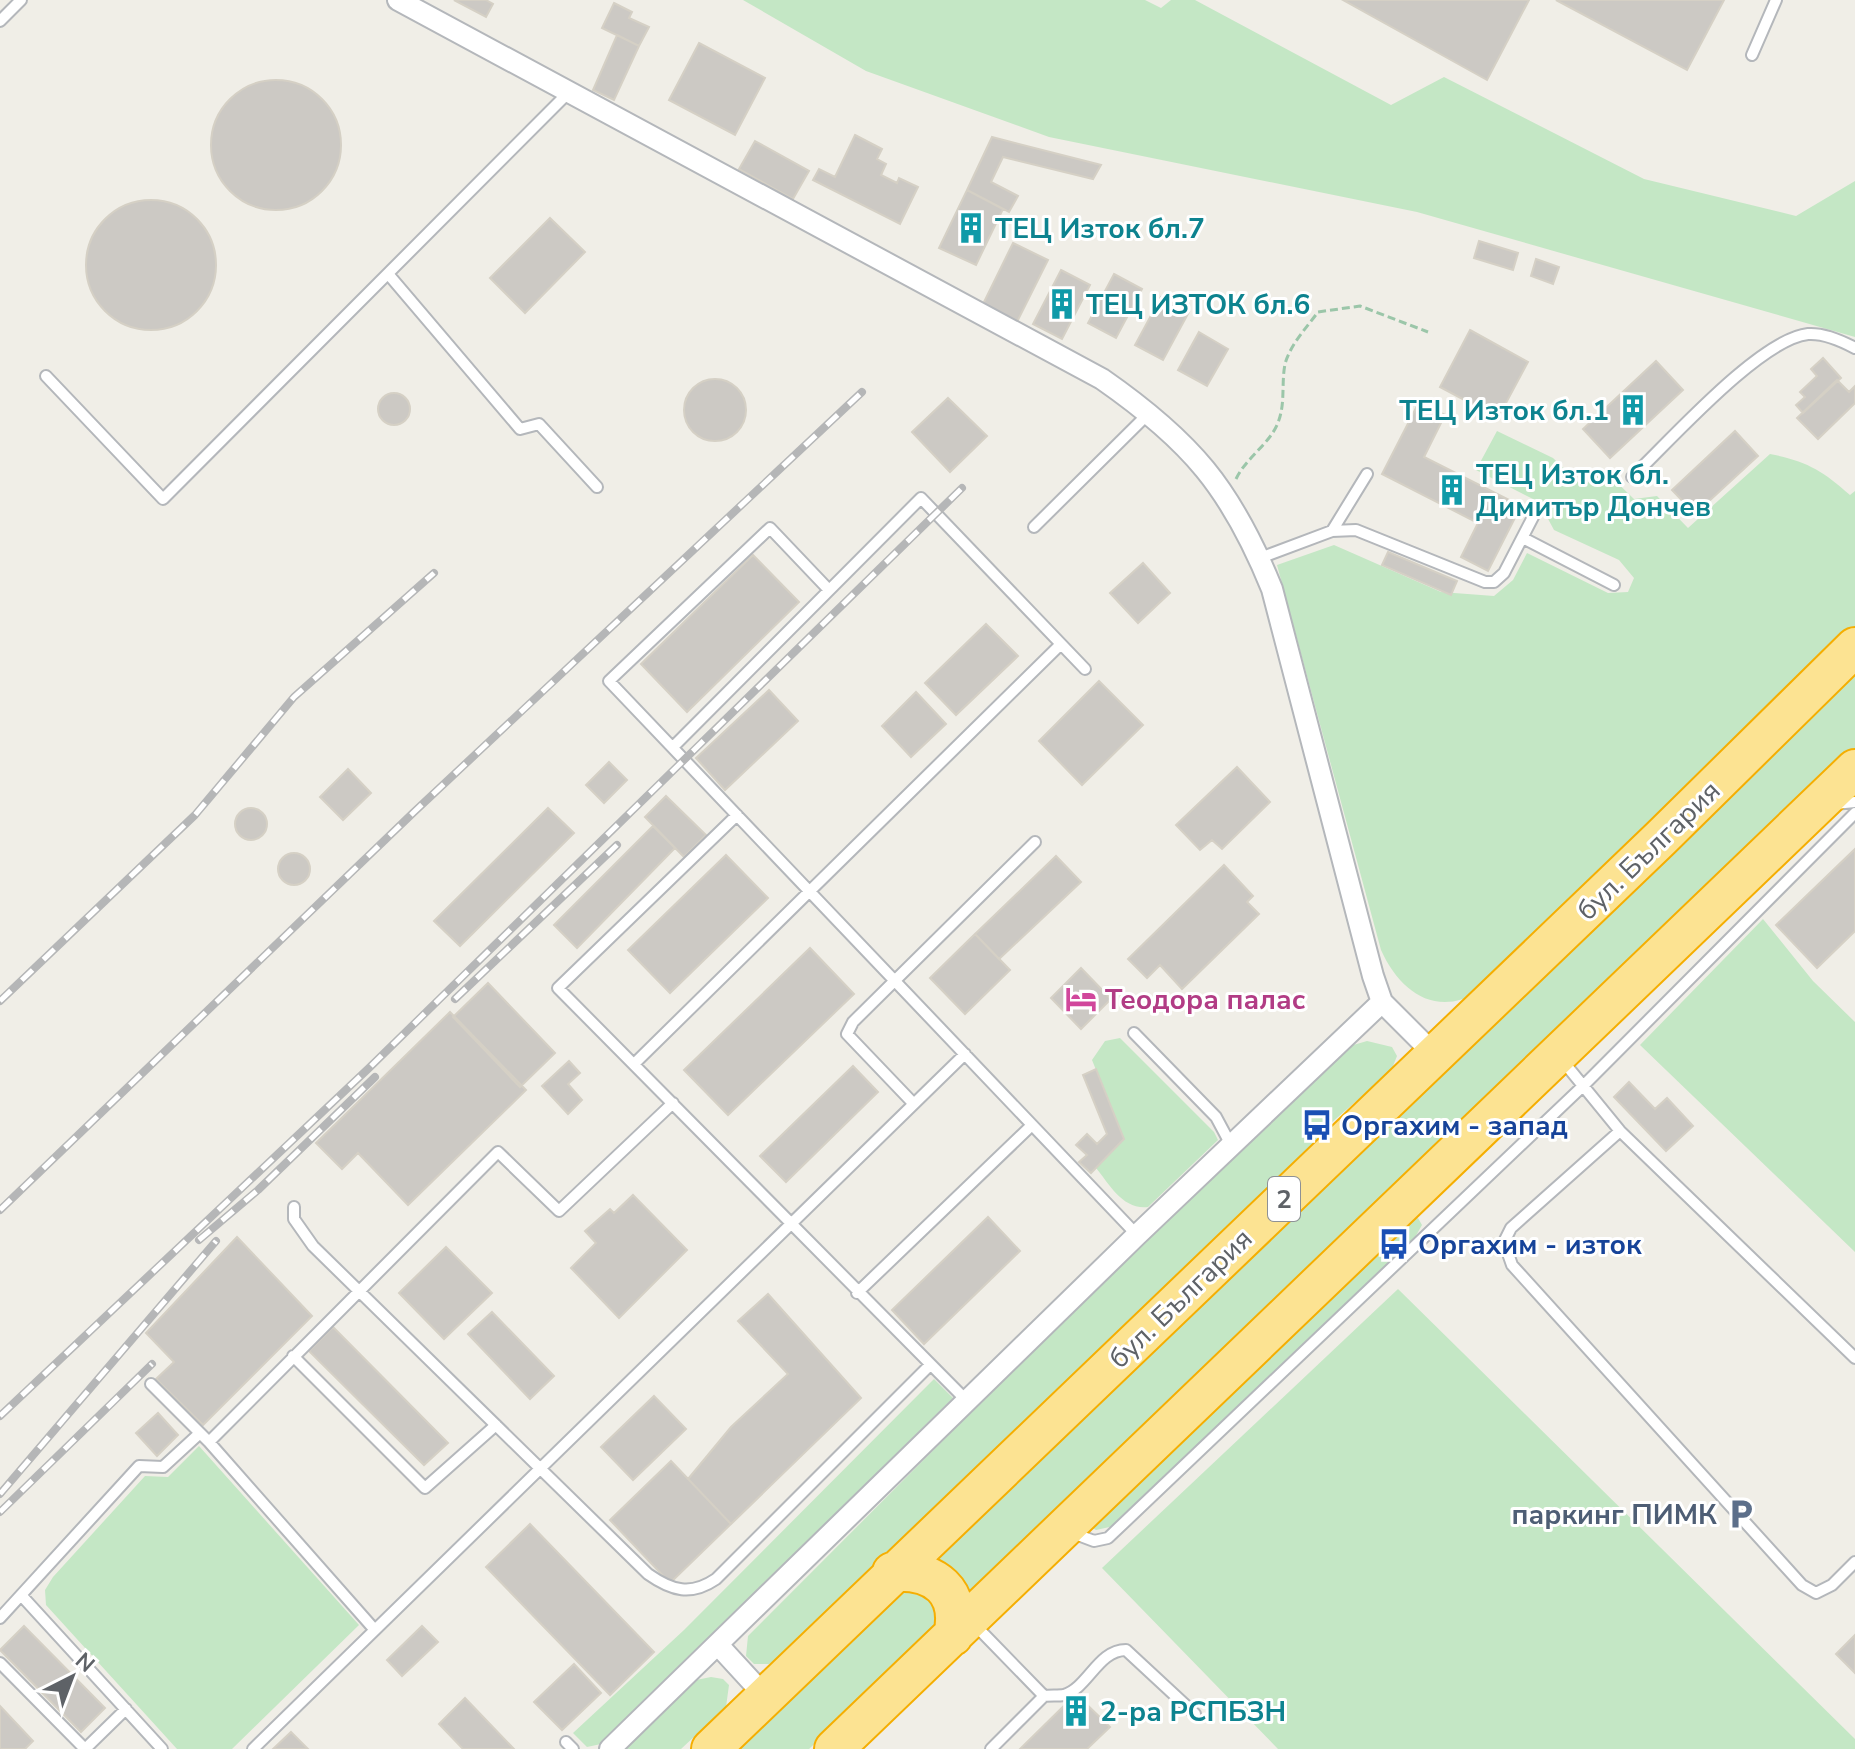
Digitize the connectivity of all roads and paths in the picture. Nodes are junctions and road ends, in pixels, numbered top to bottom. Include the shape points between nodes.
1 (21, 0) edge
2 (398, 0) edge
3 (1776, 0) edge
4 (0, 21) edge
5 (1752, 55) dead end
6 (570, 91) junction
7 (389, 275) junction
8 (1428, 332) dead end
9 (1855, 348) edge
10 (46, 376) dead end
11 (1150, 413) junction
12 (1367, 474) dead end
13 (1632, 477) dead end
14 (597, 487) dead end
15 (1225, 492) junction
16 (1534, 515) dead end
17 (1034, 527) dead end
18 (1332, 531) junction
19 (1523, 538) junction
20 (1260, 558) junction
21 (1614, 585) dead end
22 (829, 590) junction
23 (1061, 644) junction
24 (1855, 647) edge
25 (1085, 669) dead end
26 (673, 747) junction
27 (1855, 769) edge
28 (1855, 802) edge
29 (1817, 806) junction
30 (1855, 813) edge
31 (737, 815) junction
32 (1035, 842) dead end
33 (1753, 889) junction
34 (810, 892) junction
35 (895, 982) junction
36 (1382, 1002) junction
37 (1134, 1033) dead end
38 (965, 1054) junction
39 (1557, 1054) junction
40 (1435, 1055) junction
41 (634, 1064) junction
42 (1584, 1085) junction
43 (912, 1102) junction
44 (673, 1103) junction
45 (1032, 1125) junction
46 (1620, 1131) junction
47 (1231, 1145) junction
48 (294, 1207) dead end
49 (789, 1223) junction
50 (1137, 1235) junction
51 (361, 1289) junction
52 (857, 1293) junction
53 (293, 1356) junction
54 (1855, 1358) edge
55 (930, 1365) junction
56 (151, 1384) dead end
57 (968, 1402) junction
58 (496, 1425) junction
59 (200, 1433) junction
60 (209, 1442) junction
61 (541, 1470) junction
62 (1063, 1527) junction
63 (1855, 1562) edge
64 (892, 1572) junction
65 (21, 1595) junction
66 (0, 1618) edge
67 (961, 1628) junction
68 (374, 1629) junction
69 (719, 1646) junction
70 (0, 1663) edge
71 (765, 1696) junction
72 (1044, 1696) junction
73 (126, 1709) junction
74 (1195, 1714) dead end
75 (847, 1742) edge
76 (162, 1749) edge
77 (253, 1749) edge
78 (610, 1749) edge
79 (711, 1749) edge
80 (991, 1749) edge

1 - 4 lane
2 - 6 street
3 - 5 lane
6 - 7 lane
6 - 11 street via 1057,353
7 - 10 lane via 163,499
7 - 14 lane via 520,429 539,424
8 - 15 path via 1360,306 1318,312 1286,363 1283,411 1275,430 1243,463
9 - 13 lane via 1809,334 1783,343 1752,363
11 - 15 street
11 - 17 lane
12 - 18 lane
15 - 20 street
16 - 19 lane
18 - 19 lane via 1356,530 1485,582 1504,573
18 - 20 lane
19 - 21 lane
20 - 36 street via 1292,659
22 - 23 lane via 921,498
22 - 26 lane
22 - 26 lane via 770,528 609,681
23 - 25 lane
23 - 34 lane
24 - 40 highway, бул. България / 2
26 - 31 lane
27 - 29 highway
28 - 29 lane
29 - 33 highway
30 - 33 lane
31 - 34 lane
31 - 41 lane via 558,988
32 - 35 lane
33 - 39 highway
33 - 42 lane
34 - 35 lane
34 - 41 lane
35 - 38 lane
35 - 43 lane via 847,1034
36 - 40 street
36 - 47 street
37 - 47 lane via 1216,1117
38 - 43 lane
38 - 45 lane
39 - 42 lane
39 - 62 highway
40 - 64 highway, бул. България / 2
41 - 44 lane
42 - 46 lane
42 - 62 lane via 1108,1538 1076,1537
43 - 49 lane
44 - 49 lane
44 - 51 lane via 559,1211 498,1152
45 - 50 lane
45 - 52 lane
46 - 54 lane
46 - 63 lane via 1511,1228 1504,1242 1512,1265 1802,1585 1816,1593
47 - 50 street
48 - 51 lane via 294,1219 313,1246
49 - 52 lane
49 - 61 lane
50 - 57 street
51 - 53 lane
51 - 58 lane
52 - 55 lane
53 - 58 lane via 425,1488
53 - 60 lane
55 - 57 lane
55 - 61 lane via 716,1579 692,1591 670,1588 648,1574
56 - 59 lane
57 - 69 street
58 - 61 lane
59 - 60 lane
59 - 65 lane via 163,1467 139,1466
60 - 68 lane
61 - 68 lane
62 - 67 highway
64 - 67 highway via 914,1571 941,1585
64 - 71 highway, бул. България / 2
65 - 66 lane
65 - 73 lane
67 - 72 lane
67 - 75 highway
68 - 77 lane
69 - 71 street
69 - 78 street
70 - 73 lane via 85,1749
71 - 79 highway, бул. България / 2
72 - 74 lane via 1066,1695 1117,1650 1126,1650
72 - 80 lane
73 - 76 lane

